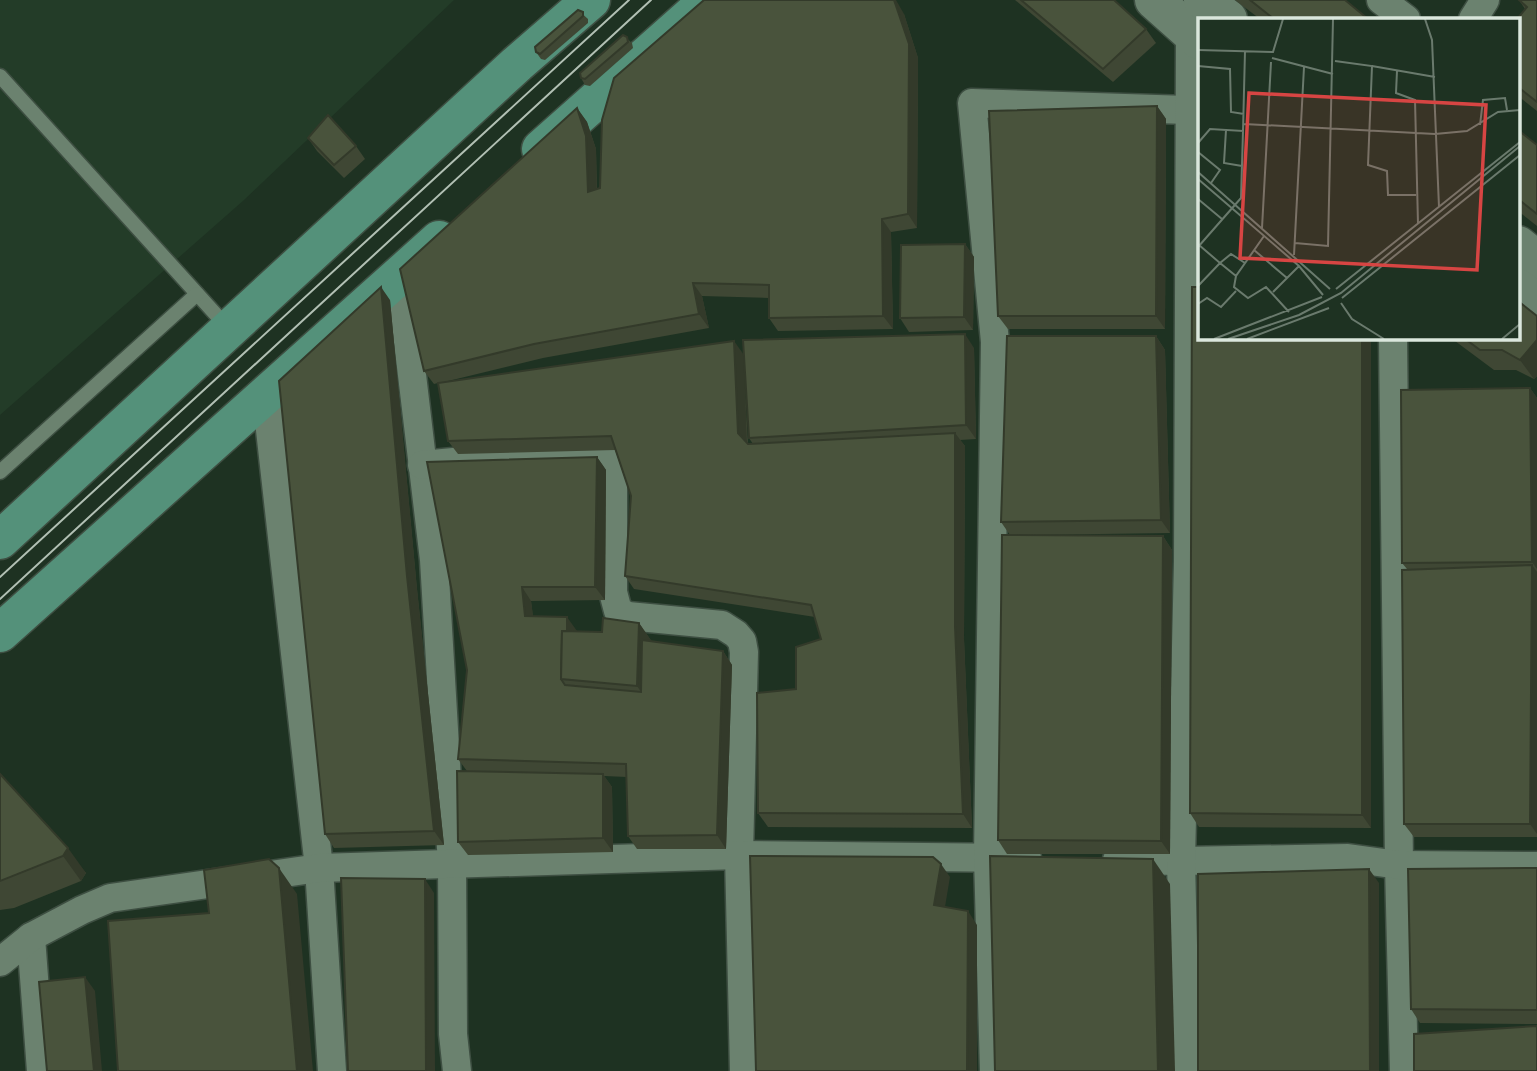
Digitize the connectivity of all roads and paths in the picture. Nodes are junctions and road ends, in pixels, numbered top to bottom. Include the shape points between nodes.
1 (591, 0) edge
2 (709, 0) edge
3 (1154, 0) edge
4 (1381, 0) edge
5 (1485, 0) edge
6 (1405, 18) edge
7 (1474, 18) edge
8 (1197, 24) edge
9 (0, 76) edge
10 (1188, 110) junction
11 (512, 174) edge
12 (461, 220) edge
13 (1520, 247) edge
14 (1537, 260) edge
15 (400, 274) junction
16 (1520, 290) edge
17 (197, 294) junction
18 (1537, 303) edge
19 (230, 330) junction
20 (1393, 340) edge
21 (267, 394) junction
22 (422, 465) junction
23 (0, 472) edge
24 (0, 540) edge
25 (0, 633) edge
26 (739, 855) junction
27 (988, 858) junction
28 (1181, 861) junction
29 (452, 865) junction
30 (1399, 865) junction
31 (1537, 866) edge
32 (319, 868) junction
33 (31, 937) junction
34 (0, 962) edge
35 (41, 1071) edge
36 (332, 1071) edge
37 (457, 1071) edge
38 (744, 1071) edge
39 (993, 1071) edge
40 (1186, 1071) edge
41 (1404, 1071) edge

1 - 19 main road
2 - 11 main road
3 - 8 main road
4 - 6 street
5 - 7 street
8 - 10 street
9 - 17 lane
10 - 27 street via 972,103 995,342
10 - 28 street via 1188,561
12 - 15 main road
13 - 14 main road
15 - 21 main road
15 - 22 street
16 - 18 main road
17 - 19 lane
17 - 23 lane
19 - 24 main road
20 - 30 street
21 - 25 main road
21 - 32 street
22 - 26 street via 558,452 606,453 613,465 613,592 618,611 628,616 722,625 742,641
22 - 29 street via 434,561
26 - 27 street
26 - 29 street
26 - 38 street
27 - 28 street
27 - 39 street
28 - 30 street via 1348,858
28 - 40 street
29 - 32 street
29 - 37 street
30 - 31 street
30 - 41 street
32 - 33 street via 110,898
32 - 36 street
33 - 34 street
33 - 35 street

